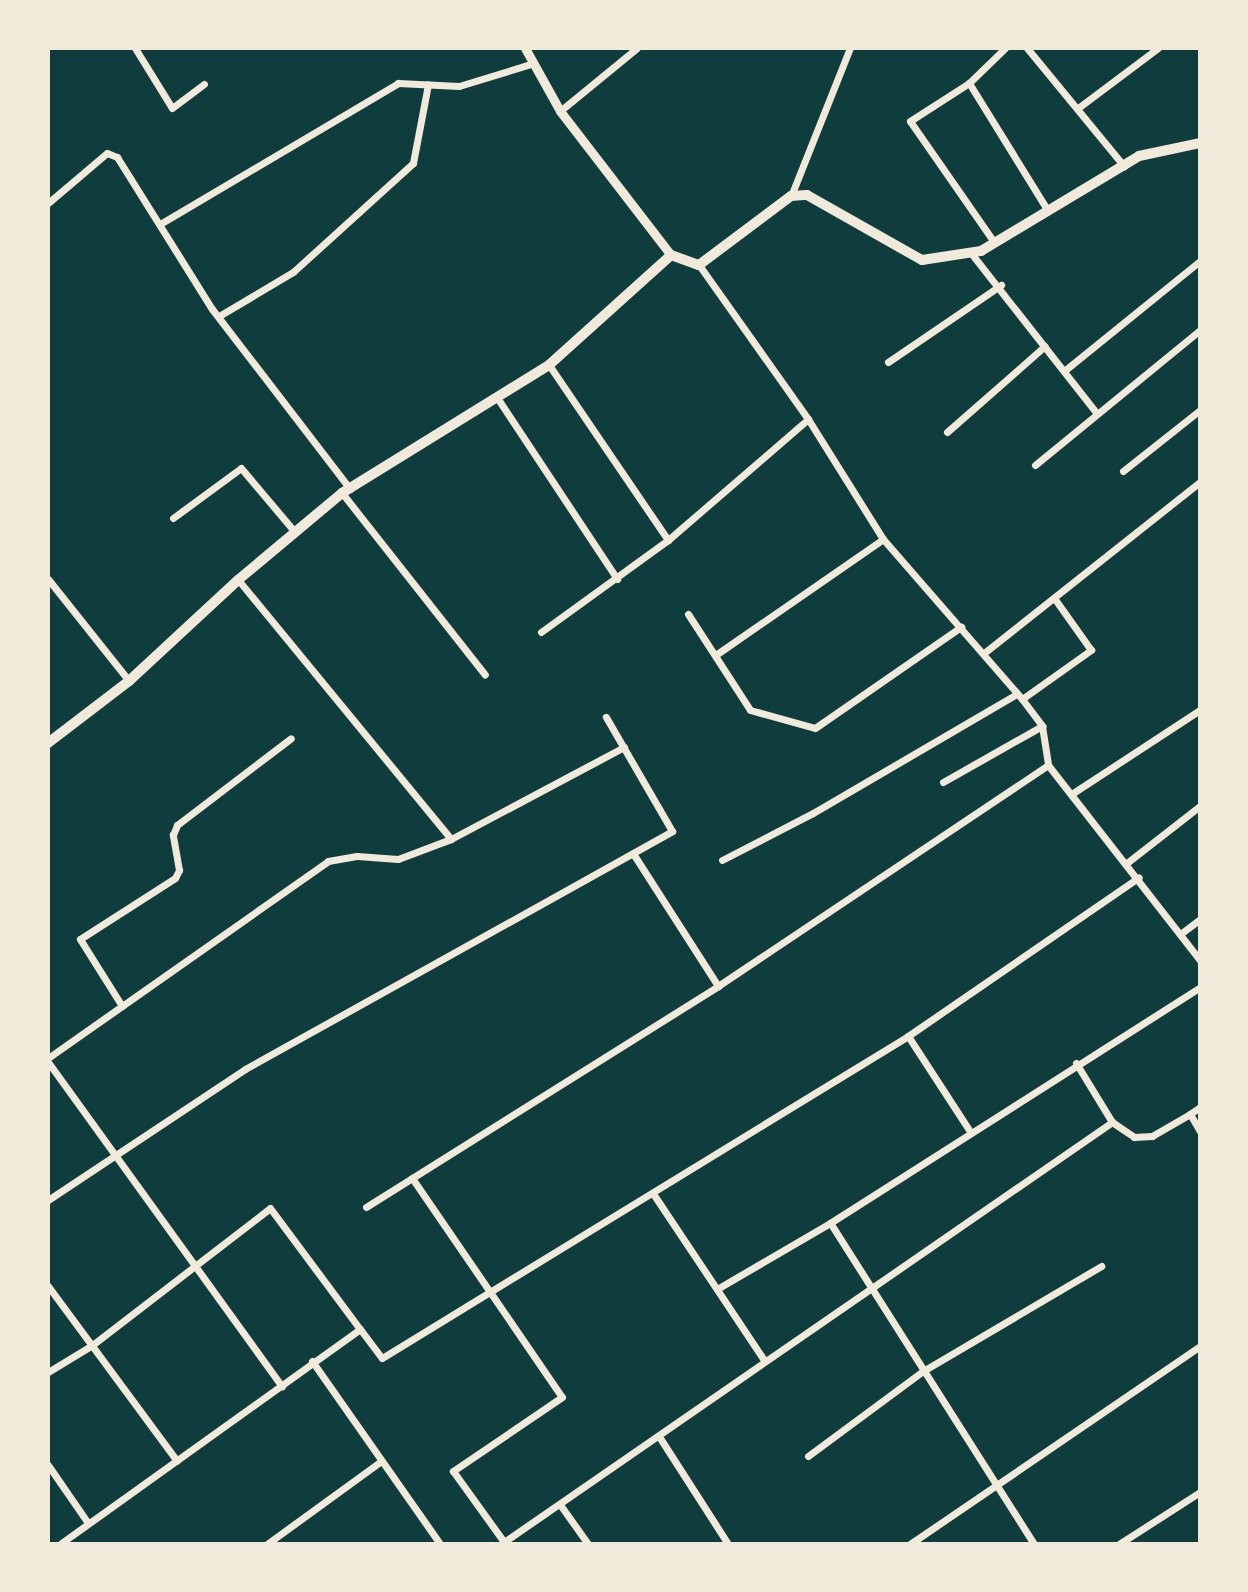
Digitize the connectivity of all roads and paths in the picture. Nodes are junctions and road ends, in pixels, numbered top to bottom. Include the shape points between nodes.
1 (135, 48) edge
2 (525, 48) edge
3 (637, 48) edge
4 (850, 48) edge
5 (1005, 48) edge
6 (1027, 48) edge
7 (1158, 48) edge
8 (534, 63) junction
9 (969, 83) junction
10 (204, 84) dead end
11 (428, 84) junction
12 (1078, 108) junction
13 (560, 111) junction
14 (1200, 143) edge
15 (1124, 166) junction
16 (791, 196) junction
17 (48, 203) edge
18 (1048, 211) junction
19 (160, 224) junction
20 (994, 242) junction
21 (971, 253) junction
22 (671, 255) junction
23 (1200, 261) edge
24 (699, 265) junction
25 (1001, 285) junction
26 (219, 316) junction
27 (1200, 330) edge
28 (1045, 346) junction
29 (888, 362) dead end
30 (549, 365) junction
31 (1064, 371) junction
32 (498, 399) junction
33 (1200, 410) edge
34 (1095, 411) junction
35 (808, 419) junction
36 (947, 432) dead end
37 (1035, 465) dead end
38 (1123, 471) dead end
39 (1200, 482) edge
40 (346, 491) junction
41 (173, 518) dead end
42 (294, 531) junction
43 (883, 539) junction
44 (668, 540) junction
45 (48, 579) edge
46 (617, 579) junction
47 (238, 580) junction
48 (1054, 598) junction
49 (688, 614) dead end
50 (961, 627) junction
51 (541, 632) dead end
52 (984, 653) junction
53 (717, 654) junction
54 (485, 675) dead end
55 (129, 681) junction
56 (1020, 696) junction
57 (1200, 710) edge
58 (606, 717) dead end
59 (1042, 726) junction
60 (50, 738) edge
61 (291, 738) dead end
62 (624, 747) junction
63 (1048, 765) junction
64 (943, 782) dead end
65 (1073, 793) junction
66 (1200, 806) edge
67 (451, 839) junction
68 (634, 855) junction
69 (722, 860) dead end
70 (1128, 862) junction
71 (1139, 877) junction
72 (1200, 919) edge
73 (1183, 932) junction
74 (1200, 960) edge
75 (718, 986) junction
76 (1200, 987) edge
77 (122, 1006) junction
78 (908, 1036) junction
79 (48, 1060) edge
80 (1076, 1063) junction
81 (1200, 1107) edge
82 (1190, 1114) junction
83 (1112, 1122) junction
84 (969, 1130) junction
85 (1200, 1131) edge
86 (111, 1154) junction
87 (412, 1178) junction
88 (654, 1195) junction
89 (48, 1200) edge
90 (366, 1207) dead end
91 (830, 1223) junction
92 (1101, 1266) dead end
93 (195, 1267) junction
94 (48, 1286) edge
95 (869, 1287) junction
96 (717, 1289) junction
97 (487, 1292) junction
98 (360, 1329) junction
99 (91, 1346) junction
100 (1200, 1346) edge
101 (764, 1360) junction
102 (312, 1361) junction
103 (923, 1371) junction
104 (48, 1372) edge
105 (282, 1386) junction
106 (660, 1438) junction
107 (808, 1456) dead end
108 (177, 1461) junction
109 (380, 1462) junction
110 (48, 1465) edge
111 (996, 1485) junction
112 (1200, 1492) edge
113 (561, 1506) junction
114 (88, 1523) junction
115 (502, 1543) edge
116 (60, 1544) edge
117 (267, 1544) edge
118 (440, 1544) edge
119 (588, 1544) edge
120 (728, 1544) edge
121 (910, 1544) edge
122 (1034, 1544) edge
123 (1119, 1544) edge

1 - 10 street via 172,108
2 - 8 street
3 - 13 street
4 - 16 street
5 - 9 street
6 - 12 street
7 - 12 street
8 - 11 street via 459,86
8 - 13 street
9 - 18 street
9 - 20 street via 910,121
11 - 19 street via 398,83
11 - 26 street via 413,163 293,272
12 - 15 street
13 - 22 street
14 - 15 main road via 1139,156
15 - 18 main road
16 - 21 main road via 807,195 922,260
16 - 24 main road
17 - 19 street via 107,153 117,157
18 - 20 main road
19 - 26 street
20 - 21 main road
21 - 25 street
22 - 24 main road
22 - 30 main road
23 - 31 street
24 - 35 street
25 - 28 street
25 - 29 street
26 - 40 street
27 - 34 street
28 - 31 street
28 - 36 street
30 - 32 main road
30 - 44 street
31 - 34 street
32 - 40 main road
32 - 46 street
33 - 38 street
34 - 37 street
35 - 43 street
35 - 44 street
39 - 48 street
40 - 42 main road
40 - 54 street
41 - 42 street via 241,468
42 - 47 main road
43 - 50 street
43 - 53 street
44 - 46 street
45 - 55 street
46 - 51 street
47 - 55 main road
47 - 67 street
48 - 52 street
48 - 56 street via 1091,650
49 - 53 street
50 - 52 street
50 - 53 street via 815,728 750,710
52 - 56 street
55 - 60 main road
56 - 59 street
56 - 69 street
57 - 65 street
58 - 62 street
59 - 63 street
59 - 64 street
61 - 77 street via 177,825 175,878 80,939
62 - 67 street
62 - 68 street via 672,831
63 - 65 street
63 - 75 street
65 - 70 street
66 - 70 street
67 - 77 street via 398,859 357,856 328,861
68 - 75 street
68 - 86 street via 245,1069
70 - 71 street
71 - 73 street
71 - 78 street
72 - 73 street
73 - 74 street
75 - 87 street
76 - 80 street
77 - 79 street
78 - 84 street
78 - 88 street
79 - 86 street
80 - 83 street
80 - 84 street
81 - 82 street
82 - 83 street via 1152,1136 1134,1137
82 - 85 street
83 - 95 street
84 - 91 street
86 - 89 street
86 - 93 street
87 - 90 street
87 - 97 street
88 - 96 street
88 - 97 street
91 - 95 street
91 - 96 street
92 - 103 street
93 - 98 street via 270,1208
93 - 99 street
93 - 105 street
94 - 99 street
95 - 101 street
95 - 103 street
96 - 101 street
97 - 98 street via 382,1358
97 - 115 street via 562,1397 453,1471
98 - 102 street
99 - 104 street
99 - 108 street
100 - 111 street
101 - 106 street
102 - 105 street
102 - 109 street
103 - 107 street
103 - 111 street
105 - 108 street
106 - 113 street
106 - 120 street
108 - 114 street
109 - 117 street
109 - 118 street
110 - 114 street
111 - 121 street
111 - 122 street
112 - 123 street
113 - 115 street
113 - 119 street
114 - 116 street

